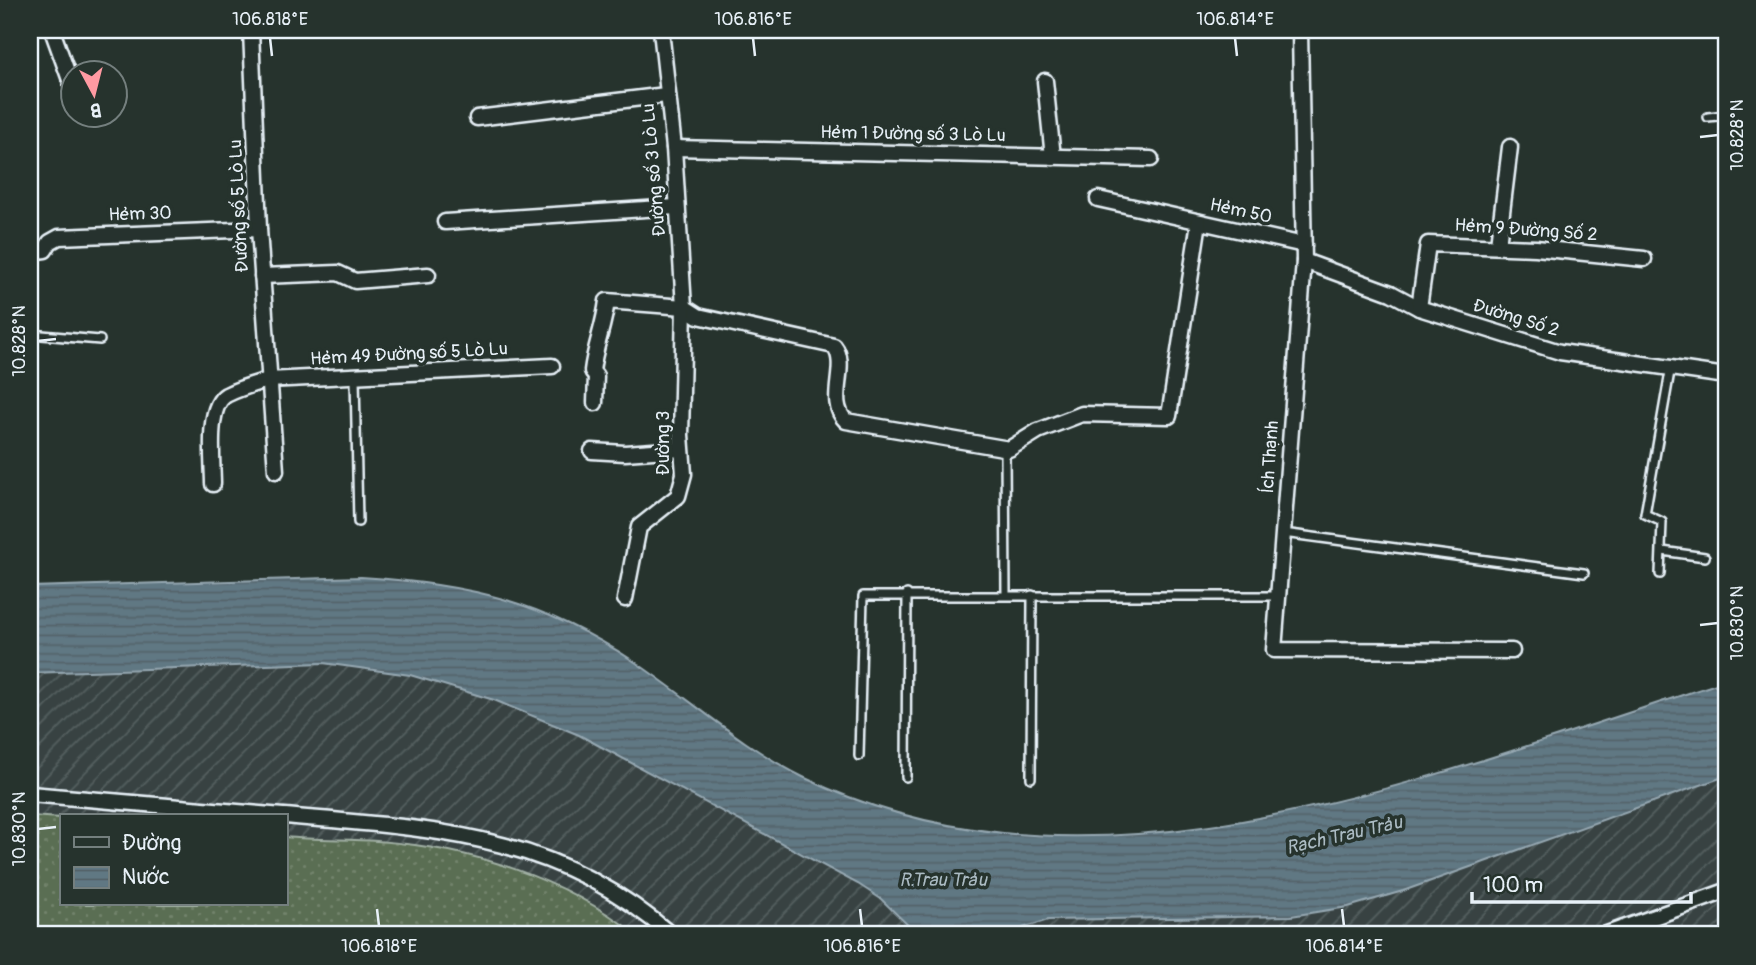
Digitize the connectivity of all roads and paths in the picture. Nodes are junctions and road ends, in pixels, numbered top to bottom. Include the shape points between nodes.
1 (52, 30) edge
2 (251, 30) edge
3 (661, 30) edge
4 (1300, 30) edge
5 (63, 60) edge
6 (1045, 81) dead end
7 (666, 94) junction
8 (1726, 115) edge
9 (1708, 117) dead end
10 (477, 118) dead end
11 (1510, 147) dead end
12 (674, 148) junction
13 (1053, 157) junction
14 (1152, 159) dead end
15 (1098, 199) dead end
16 (676, 207) junction
17 (445, 222) dead end
18 (1199, 222) junction
19 (259, 229) junction
20 (1304, 245) junction
21 (1498, 245) junction
22 (30, 252) edge
23 (1644, 259) dead end
24 (1304, 261) junction
25 (262, 275) junction
26 (428, 275) dead end
27 (684, 307) junction
28 (1419, 308) junction
29 (30, 334) edge
30 (100, 340) dead end
31 (552, 366) dead end
32 (1671, 366) junction
33 (1726, 376) edge
34 (355, 378) junction
35 (268, 380) junction
36 (595, 402) dead end
37 (681, 449) junction
38 (1005, 449) junction
39 (592, 451) dead end
40 (276, 471) dead end
41 (213, 484) dead end
42 (358, 522) dead end
43 (1283, 533) junction
44 (1662, 551) junction
45 (1705, 558) dead end
46 (1584, 573) dead end
47 (1660, 574) dead end
48 (907, 594) junction
49 (1006, 595) junction
50 (1032, 595) junction
51 (1278, 596) junction
52 (625, 599) dead end
53 (1512, 651) dead end
54 (859, 756) dead end
55 (906, 777) dead end
56 (1031, 778) dead end
57 (30, 794) edge
58 (261, 814) edge
59 (287, 816) edge
60 (1726, 891) edge
61 (671, 935) edge
62 (1604, 935) edge

1 - 5 street
2 - 19 street, Đường số 5 Lò Lu
3 - 7 street, Đường số 3 Lò Lu
4 - 20 street, Ích Thạnh
6 - 13 street
7 - 10 street
7 - 12 street, Đường số 3 Lò Lu
8 - 9 lane
11 - 21 street
12 - 13 street, Hẻm 1 Đường số 3 Lò Lu
12 - 16 street, Đường số 3 Lò Lu
13 - 14 street, Hẻm 1 Đường số 3 Lò Lu
15 - 18 street, Hẻm 50
16 - 17 street
16 - 27 street, Đường số 3 Lò Lu
18 - 20 street, Hẻm 50
18 - 38 street via 1169,416 1082,414
19 - 22 street, Hẻm 30 via 60,237 45,250
19 - 25 street, Đường số 5 Lò Lu
20 - 24 street, Ích Thạnh
21 - 23 street, Hẻm 9 Đường Số 2
21 - 28 street, Hẻm 9 Đường Số 2 via 1428,244
24 - 28 street, Đường Số 2
24 - 43 street, Ích Thạnh
25 - 26 street via 338,273 355,281
25 - 35 street, Đường số 5 Lò Lu
27 - 36 street via 607,301 592,372 596,376
27 - 37 street, Đường 3
27 - 38 street via 698,316 834,346 839,358 838,408 846,421
28 - 32 street, Đường Số 2 via 1560,352
29 - 30 lane
31 - 34 street, Hẻm 49 Đường số 5 Lò Lu
32 - 33 street, Đường Số 2
32 - 44 lane via 1645,514 1662,522
34 - 35 street, Hẻm 49 Đường số 5 Lò Lu
34 - 42 lane
35 - 40 street, Đường số 5 Lò Lu
35 - 41 street, Hẻm 49 Đường số 5 Lò Lu via 226,395 216,408
37 - 39 street
37 - 52 street, Đường 3 via 681,491 639,527
38 - 49 lane
43 - 46 lane
43 - 51 street, Ích Thạnh
44 - 45 lane
44 - 47 lane
48 - 49 lane
48 - 54 lane via 861,598
48 - 55 lane
49 - 50 lane
50 - 51 lane
50 - 56 lane
51 - 53 street, Ích Thạnh via 1274,650
57 - 58 street
59 - 61 street via 440,830 523,849 603,886
60 - 62 street

